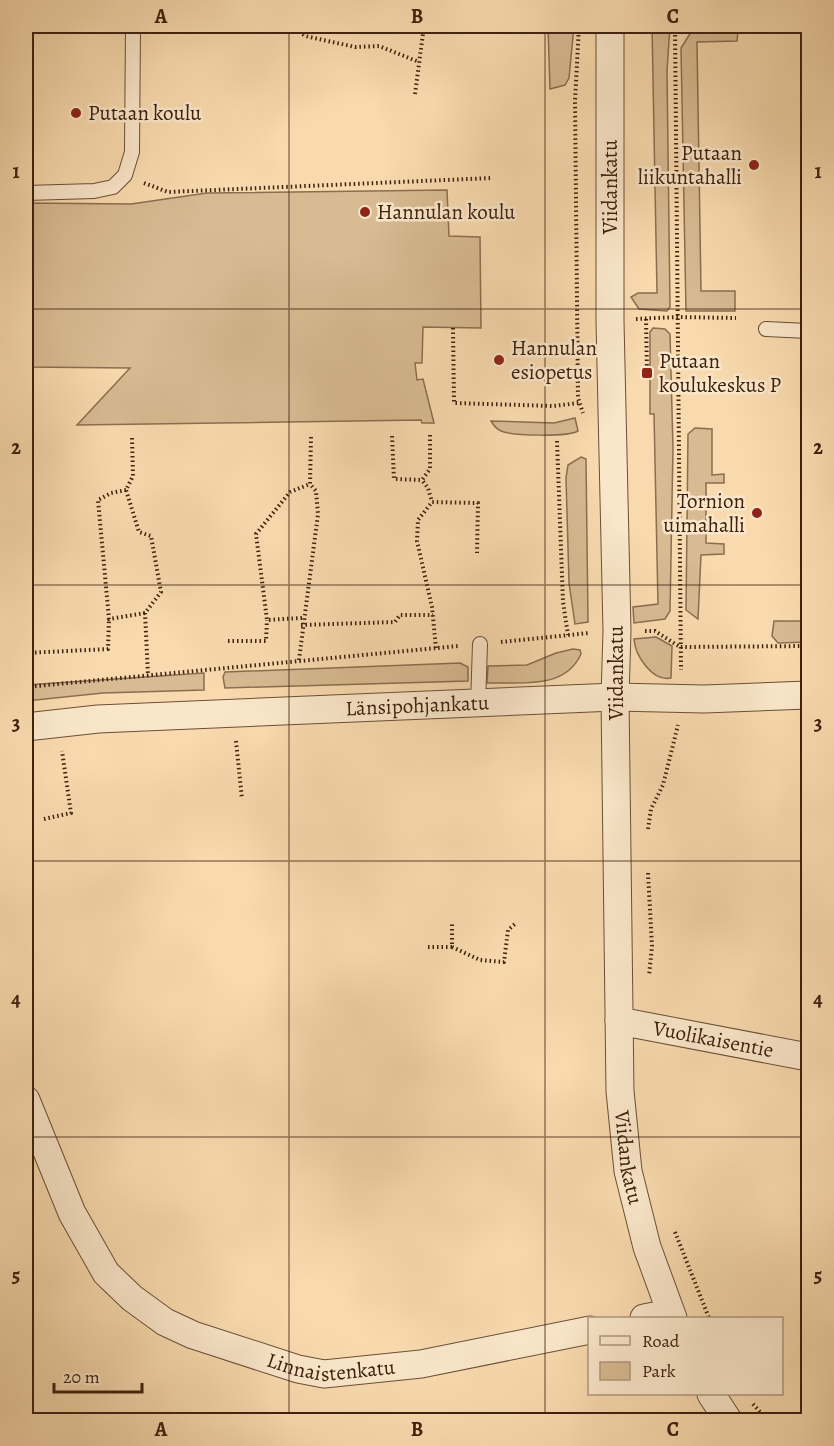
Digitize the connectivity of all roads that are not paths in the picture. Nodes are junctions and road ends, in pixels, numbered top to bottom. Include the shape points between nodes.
1 (133, 26) edge
2 (610, 26) edge
3 (26, 193) edge
4 (766, 329) dead end
5 (808, 331) edge
6 (480, 644) road end
7 (808, 694) edge
8 (615, 697) junction
9 (478, 705) junction
10 (26, 727) edge
11 (619, 1021) junction
12 (808, 1057) edge
13 (26, 1100) edge
14 (671, 1316) edge
15 (588, 1329) edge
16 (712, 1395) edge
17 (728, 1420) edge

1 - 3 lane via 132,152 125,175 113,187
2 - 8 street, Viidankatu
4 - 5 lane
6 - 9 lane
7 - 8 street, Länsipohjankatu
8 - 9 street, Länsipohjankatu
8 - 11 street, Viidankatu
9 - 10 street, Länsipohjankatu via 98,719
11 - 12 street, Vuolikaisentie
11 - 14 street, Viidankatu via 620,1091 628,1171 646,1247
13 - 15 street, Linnaistenkatu via 72,1213 106,1273 165,1322 194,1335 324,1374 421,1364
16 - 17 street

